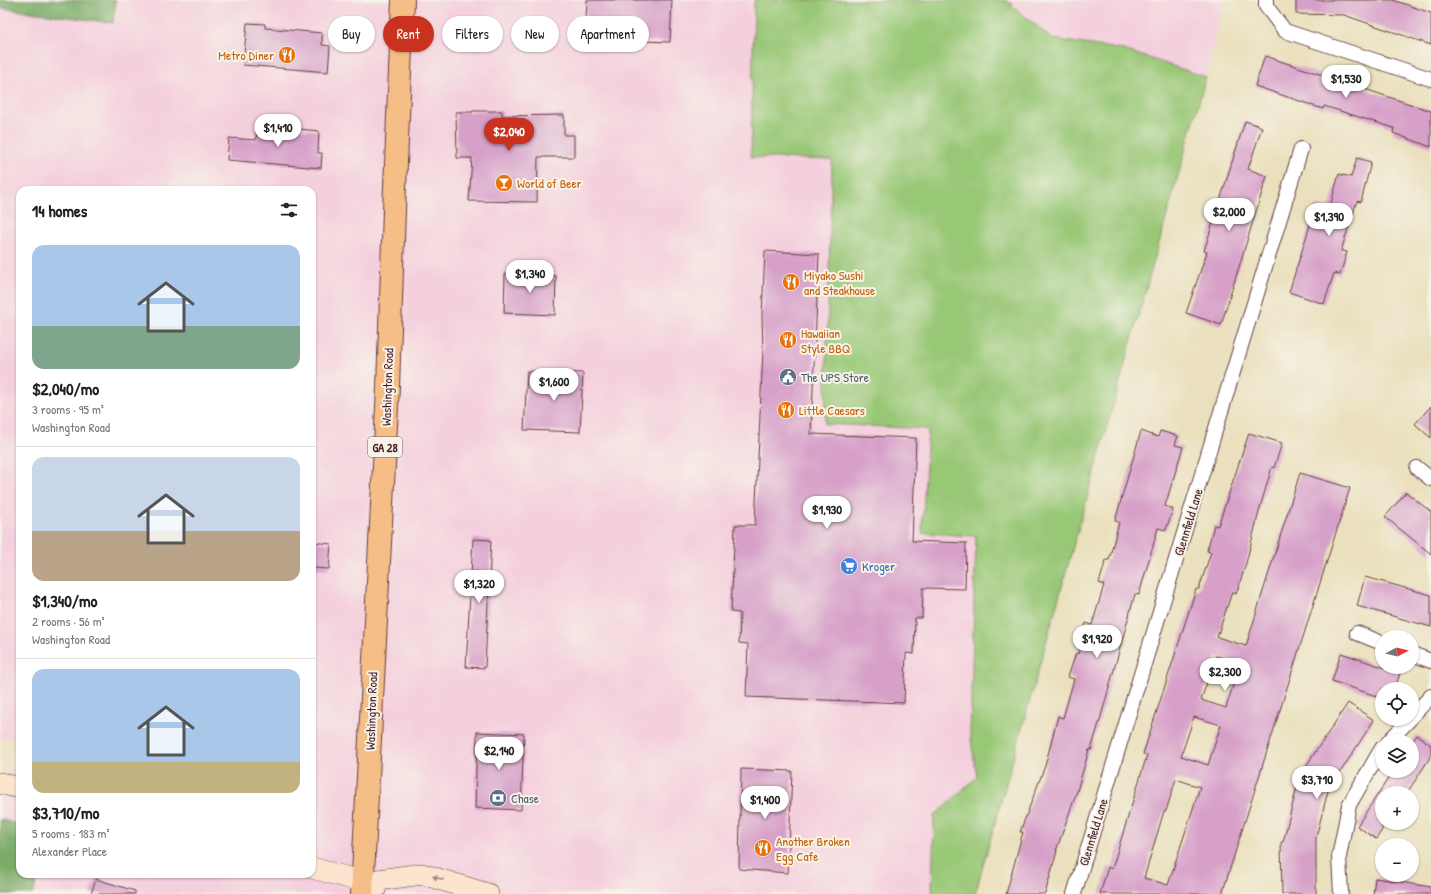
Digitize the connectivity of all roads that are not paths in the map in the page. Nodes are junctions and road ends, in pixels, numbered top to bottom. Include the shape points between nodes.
1 (403, 0) edge
2 (1266, 0) edge
3 (1431, 79) edge
4 (1301, 149) dead end
5 (1417, 468) dead end
6 (1431, 479) edge
7 (1357, 634) dead end
8 (1375, 640) edge
9 (1419, 657) edge
10 (1431, 661) edge
11 (1431, 696) edge
12 (1419, 709) edge
13 (1403, 726) edge
14 (1396, 734) edge
15 (1375, 760) edge
16 (0, 783) edge
17 (16, 787) edge
18 (316, 870) edge
19 (363, 888) edge
20 (382, 894) edge
21 (488, 894) edge
22 (1074, 894) edge
23 (1341, 894) edge

1 - 19 main road, Washington Road / GA 28 via 388,387
2 - 3 street via 1266,6 1285,31
4 - 22 street, Glennfield Lane
5 - 6 street
7 - 8 street
9 - 10 street
11 - 12 street
13 - 14 street
15 - 23 street via 1349,805 1339,857
16 - 17 main road
18 - 19 main road
19 - 20 main road
21 -> 19 main road via 422,874

